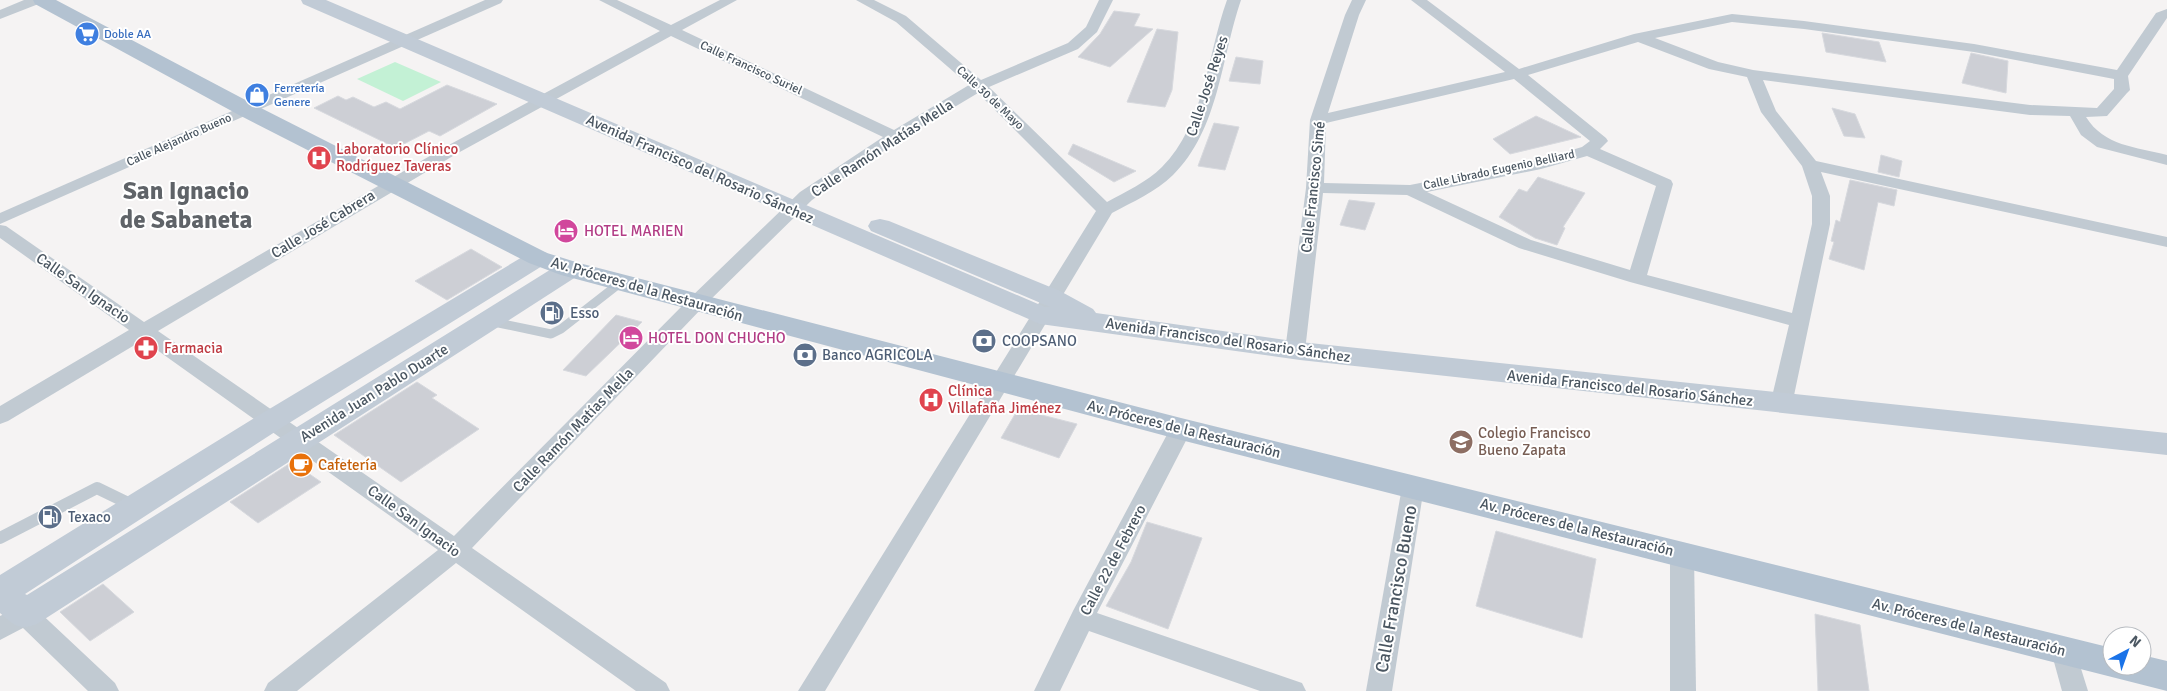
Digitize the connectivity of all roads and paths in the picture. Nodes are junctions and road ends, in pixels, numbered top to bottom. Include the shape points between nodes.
1 (36, 0) edge
2 (42, 0) edge
3 (310, 0) edge
4 (344, 0) edge
5 (496, 0) edge
6 (606, 0) edge
7 (730, 0) edge
8 (864, 0) edge
9 (1106, 0) edge
10 (1234, 0) edge
11 (1359, 0) edge
12 (1418, 0) edge
13 (2167, 13) edge
14 (0, 15) edge
15 (671, 30) junction
16 (413, 36) junction
17 (1639, 37) junction
18 (1517, 74) junction
19 (1753, 74) junction
20 (2121, 76) junction
21 (979, 86) junction
22 (549, 95) junction
23 (247, 110) junction
24 (2076, 114) junction
25 (1318, 120) junction
26 (895, 136) junction
27 (1588, 150) junction
28 (2167, 160) edge
29 (1810, 165) junction
30 (392, 184) junction
31 (1315, 188) junction
32 (1410, 190) junction
33 (799, 202) junction
34 (1105, 210) junction
35 (0, 219) edge
36 (0, 230) edge
37 (2167, 242) edge
38 (538, 258) junction
39 (570, 268) junction
40 (1637, 278) junction
41 (620, 283) junction
42 (696, 304) junction
43 (1046, 306) junction
44 (487, 321) junction
45 (1799, 321) junction
46 (144, 330) junction
47 (1295, 351) junction
48 (1002, 381) junction
49 (1781, 405) junction
50 (0, 416) edge
51 (271, 421) junction
52 (1181, 430) junction
53 (301, 439) junction
54 (2167, 444) edge
55 (1414, 486) junction
56 (136, 507) junction
57 (0, 538) edge
58 (455, 550) junction
59 (1682, 553) junction
60 (6, 607) edge
61 (1082, 618) junction
62 (2064, 651) junction
63 (2102, 660) edge
64 (2152, 673) edge
65 (2167, 677) edge
66 (106, 691) edge
67 (277, 691) edge
68 (657, 691) edge
69 (811, 691) edge
70 (1047, 691) edge
71 (1294, 691) edge
72 (1379, 691) edge
73 (1683, 691) edge
74 (2074, 691) edge

1 - 14 street
2 - 23 main road, Av. Próceres de la Restauración
3 - 16 main road, Avenida Francisco del Rosario Sánchez
4 - 16 main road, Avenida Francisco del Rosario Sánchez
5 - 16 street, Calle Alejandro Bueno
6 - 15 street, Calle Francisco Suriel
7 - 15 street, Calle José Cabrera
8 - 21 street, Calle 30 de Mayo via 901,19
9 - 21 street, Calle Ramón Matías Mella via 1092,29 1073,46
10 - 34 street, Calle José Reyes via 1197,126 1187,147 1166,172
11 - 25 street, Calle Francisco Simé
12 - 18 street, Calle Librado Eugenio Belliard
13 - 20 street via 2160,16
15 - 22 street, Calle José Cabrera
15 - 26 street, Calle Francisco Suriel
16 - 22 main road, Avenida Francisco del Rosario Sánchez
16 - 23 street, Calle Alejandro Bueno
17 - 18 street
17 - 19 street via 1714,66
17 - 20 street via 1732,18 1974,48
18 - 25 street
18 - 27 street, Calle Librado Eugenio Belliard via 1600,141
19 - 24 street
19 - 29 street via 1768,112
20 - 24 street via 2122,90 2101,113
21 - 26 street, Calle Ramón Matías Mella
21 - 34 street, Calle 30 de Mayo
22 - 30 street, Calle José Cabrera
22 - 33 main road, Avenida Francisco del Rosario Sánchez
23 - 30 main road, Av. Próceres de la Restauración
23 - 35 street, Calle Alejandro Bueno
24 - 28 street via 2088,132 2103,144
25 - 31 street, Calle Francisco Simé
26 - 33 street, Calle Ramón Matías Mella
27 - 32 street, Calle Librado Eugenio Belliard via 1540,164
27 - 40 street via 1664,184
29 - 37 street
29 - 45 street via 1821,196 1820,224
30 - 38 main road, Av. Próceres de la Restauración
30 - 46 street, Calle José Cabrera
31 - 32 street, Calle Librado Eugenio Belliard
31 - 47 street, Calle Francisco Simé
32 - 40 street via 1525,244
33 - 42 street, Calle Ramón Matías Mella
33 - 43 main road, Avenida Francisco del Rosario Sánchez
34 - 43 street, Calle José Reyes
36 - 46 street, Calle San Ignacio
38 - 39 main road, Av. Próceres de la Restauración
38 - 51 main road, Avenida Juan Pablo Duarte
39 - 41 main road, Av. Próceres de la Restauración
39 - 44 main road, Avenida Juan Pablo Duarte
40 - 45 street
41 - 42 main road, Av. Próceres de la Restauración
41 - 44 lane via 551,334
42 - 48 main road, Av. Próceres de la Restauración
42 - 58 street, Calle Ramón Matías Mella
43 - 47 main road, Avenida Francisco del Rosario Sánchez via 1094,321
43 - 48 street, Calle José Reyes
44 - 53 main road, Avenida Juan Pablo Duarte
45 - 49 street
46 - 50 street, Calle José Cabrera
46 - 51 street, Calle San Ignacio
47 - 49 main road, Avenida Francisco del Rosario Sánchez
48 - 52 main road, Av. Próceres de la Restauración
48 - 69 street, Calle José Reyes
49 - 54 main road, Avenida Francisco del Rosario Sánchez
51 - 53 street, Calle San Ignacio
51 - 56 main road, Avenida Juan Pablo Duarte
52 - 55 main road, Av. Próceres de la Restauración
52 - 61 street, Calle 22 de Febrero
53 - 58 street, Calle San Ignacio
53 - 60 main road, Avenida Juan Pablo Duarte
55 - 59 main road, Av. Próceres de la Restauración
55 - 72 street, Calle Francisco Bueno
56 - 57 lane via 97,488
56 - 60 main road, Avenida Juan Pablo Duarte
58 - 67 street, Calle Ramón Matías Mella
58 - 68 street, Calle San Ignacio
59 - 62 main road, Av. Próceres de la Restauración
59 - 73 street
60 - 66 street
61 - 70 street, Calle 22 de Febrero
61 - 71 street
62 - 63 main road, Av. Próceres de la Restauración
62 - 74 street
64 - 65 main road

